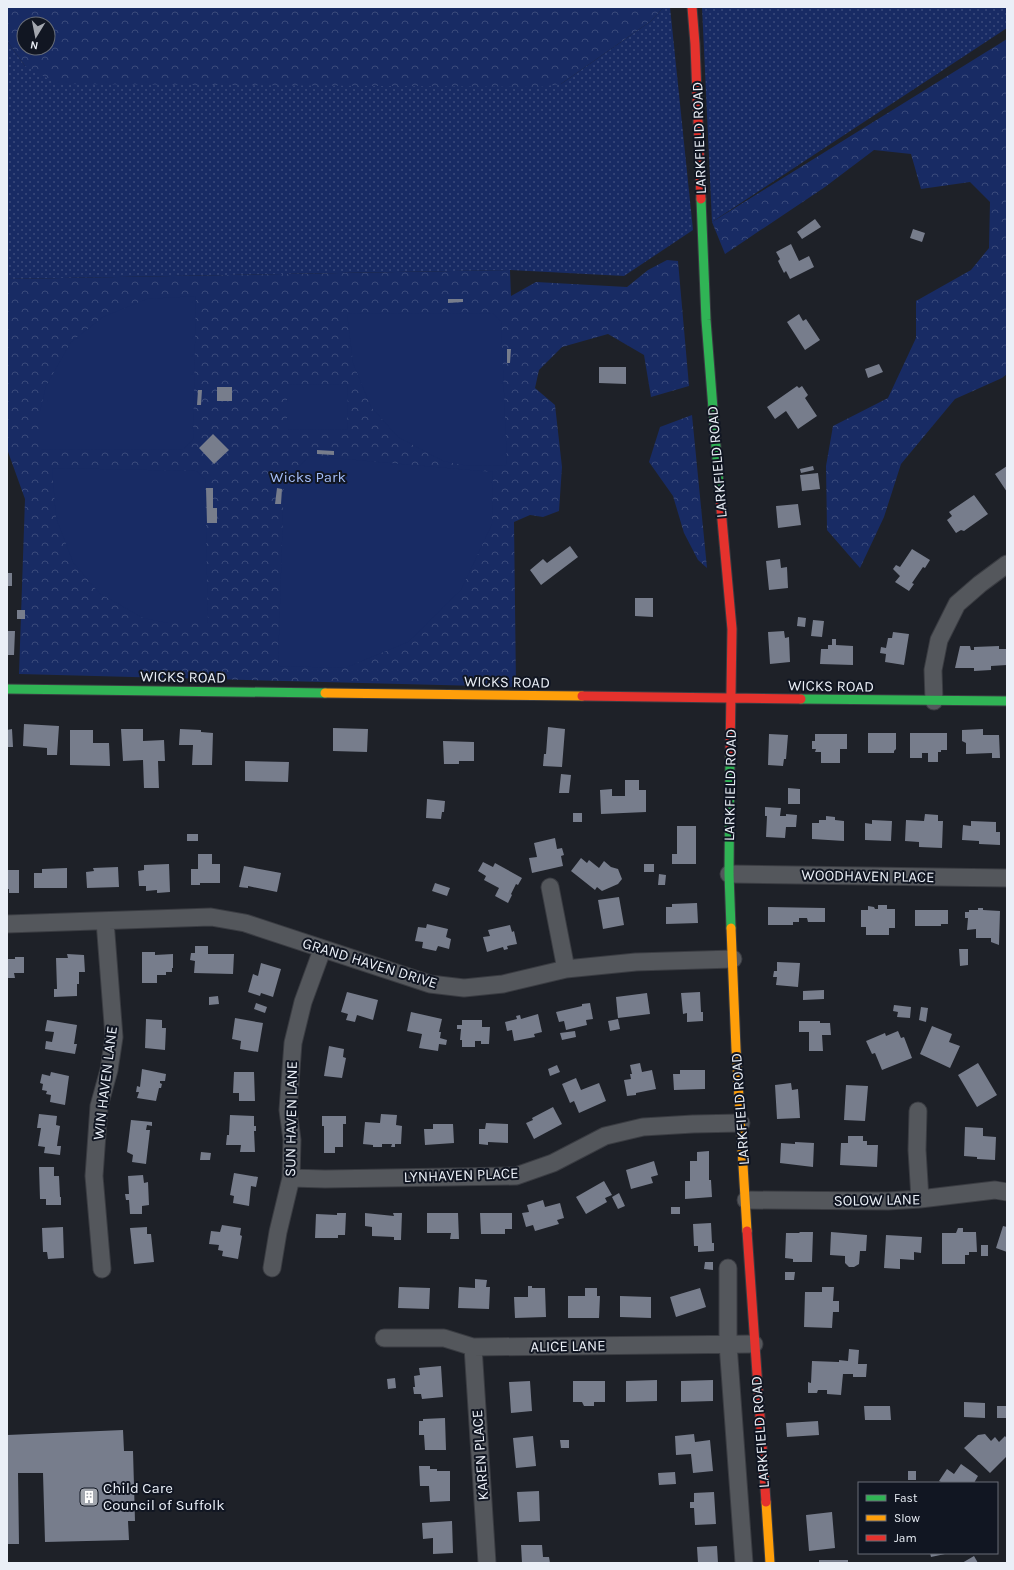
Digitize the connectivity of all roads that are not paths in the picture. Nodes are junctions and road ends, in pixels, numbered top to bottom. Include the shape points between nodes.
1 (692, 7) edge
2 (1007, 564) edge
3 (7, 689) edge
4 (732, 699) junction
5 (934, 701) junction
6 (1007, 701) edge
7 (729, 874) junction
8 (1007, 878) edge
9 (550, 887) dead end
10 (105, 921) junction
11 (7, 924) edge
12 (322, 950) junction
13 (733, 959) junction
14 (566, 969) junction
15 (918, 1111) dead end
16 (741, 1123) junction
17 (291, 1178) junction
18 (1007, 1192) edge
19 (920, 1199) junction
20 (746, 1200) junction
21 (272, 1268) dead end
22 (728, 1268) dead end
23 (102, 1269) dead end
24 (384, 1338) dead end
25 (728, 1344) junction
26 (754, 1344) junction
27 (473, 1347) junction
28 (487, 1563) edge
29 (744, 1563) edge
30 (770, 1563) edge

1 - 4 main road, LARKFIELD ROAD via 706,320 732,622
2 - 5 street via 957,604 938,640 933,670
3 - 4 main road, WICKS ROAD
4 - 5 main road, WICKS ROAD
4 - 7 main road, LARKFIELD ROAD
5 - 6 main road, WICKS ROAD
7 - 8 street, WOODHAVEN PLACE
7 - 13 main road, LARKFIELD ROAD
9 - 14 street
10 - 11 street, GRAND HAVEN DRIVE
10 - 12 street, GRAND HAVEN DRIVE via 211,917 245,923
10 - 23 street, WIN HAVEN LANE via 114,1037 109,1070 99,1106 94,1176
12 - 14 street, GRAND HAVEN DRIVE via 430,984 464,988 503,984
12 - 17 street, SUN HAVEN LANE via 303,1002 293,1043 288,1110 292,1140
13 - 14 street, GRAND HAVEN DRIVE via 636,962
13 - 16 main road, LARKFIELD ROAD
15 - 19 street
16 - 17 street, LYNHAVEN PLACE via 644,1127 605,1136 553,1163 516,1176
16 - 20 main road, LARKFIELD ROAD
17 - 21 street, SUN HAVEN LANE
18 - 19 street, SOLOW LANE via 996,1190
19 - 20 street, SOLOW LANE
20 - 26 main road, LARKFIELD ROAD
22 - 25 street, LARKFIELD ROAD
24 - 27 street, ALICE LANE via 444,1338
25 - 26 street, ALICE LANE
25 - 27 street, ALICE LANE
25 - 29 street, LARKFIELD ROAD
26 - 30 main road, LARKFIELD ROAD
27 - 28 street, KAREN PLACE

